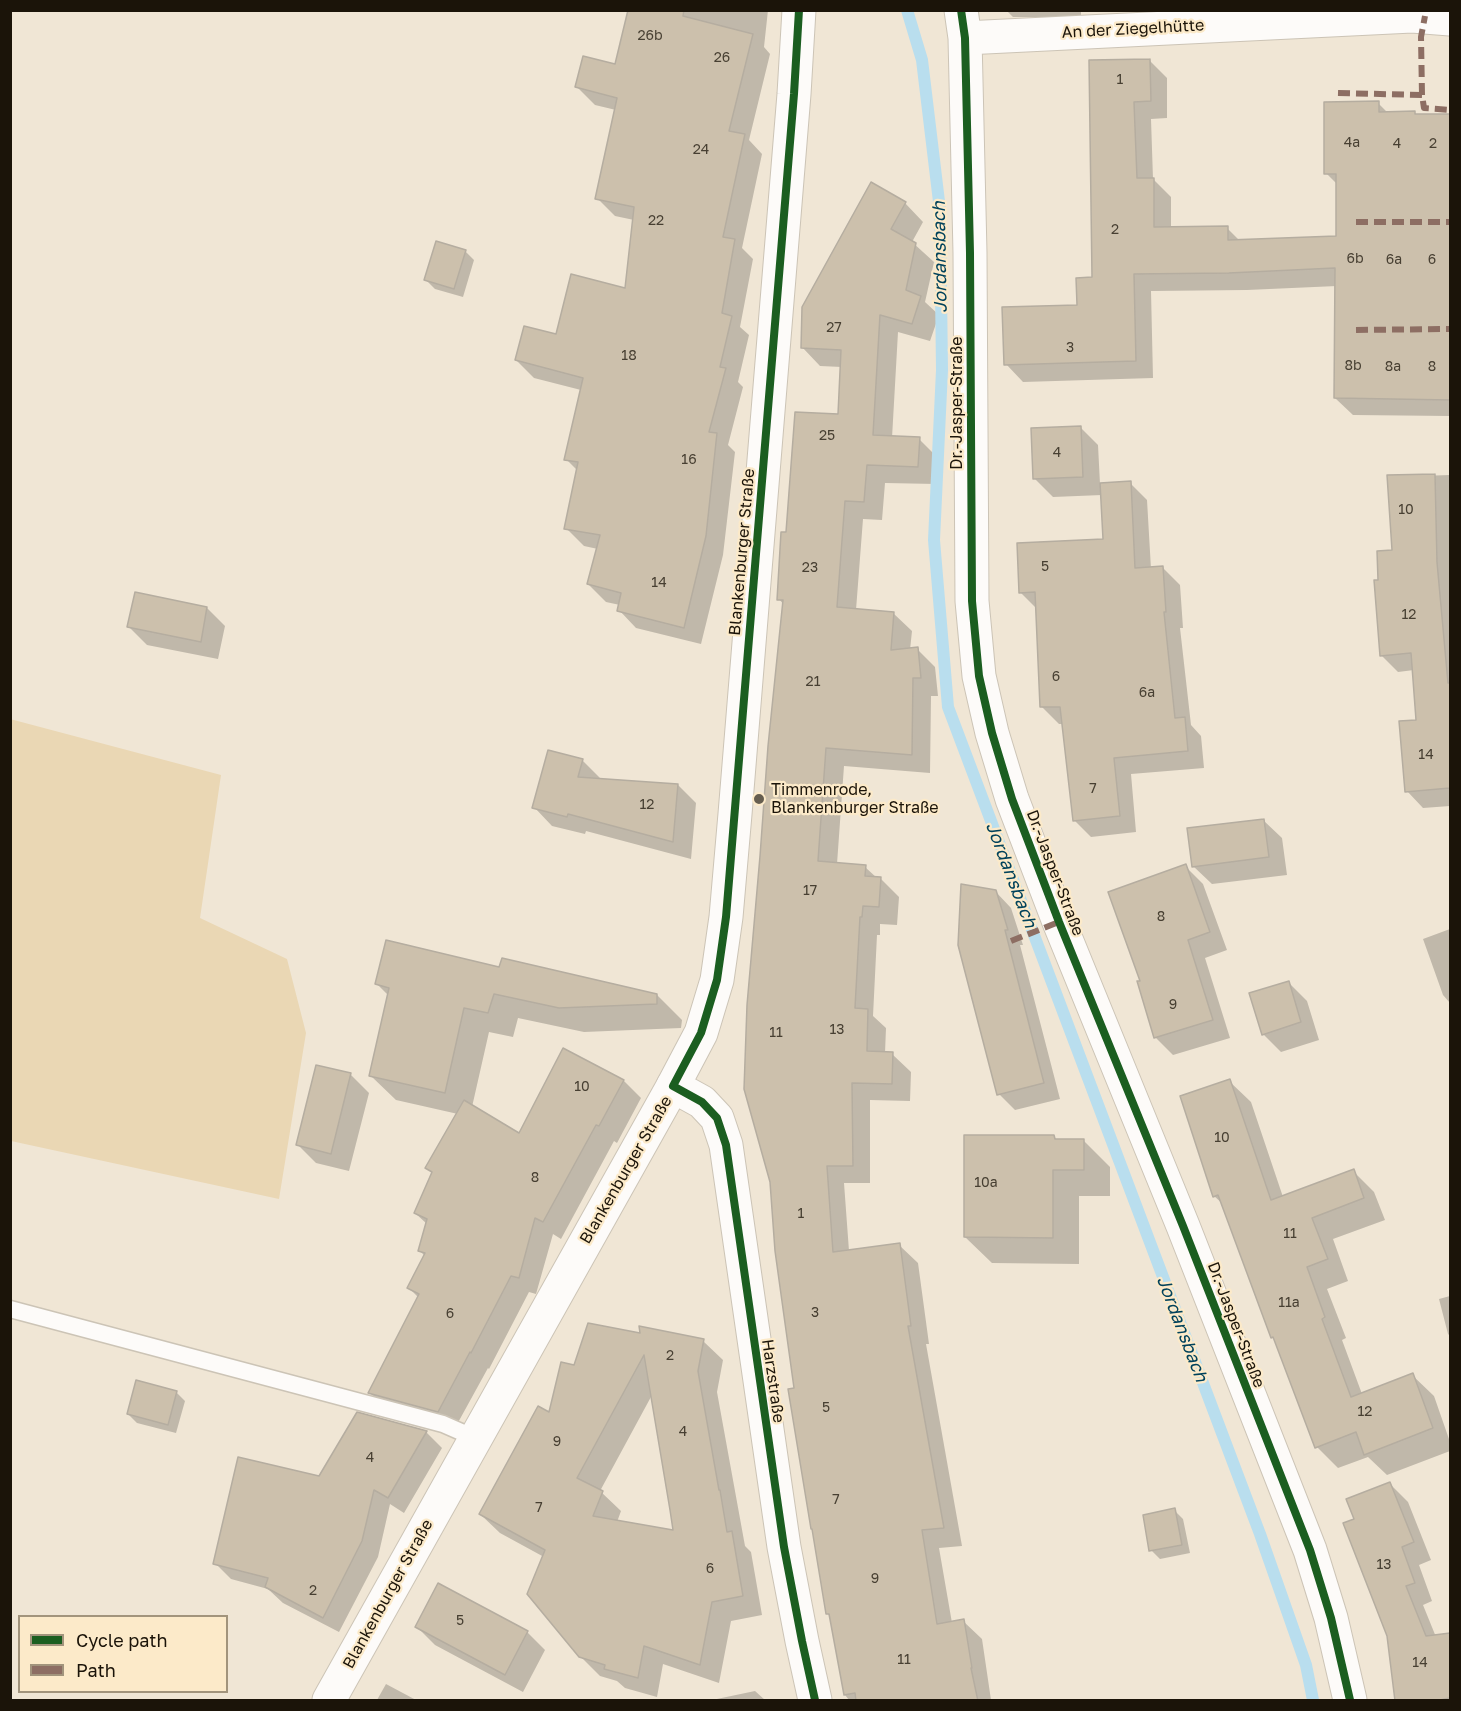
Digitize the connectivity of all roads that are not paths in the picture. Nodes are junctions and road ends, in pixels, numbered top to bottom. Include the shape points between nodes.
1 (799, 10) edge
2 (1338, 15) edge
3 (1450, 19) edge
4 (963, 24) edge
5 (673, 1086) junction
6 (10, 1310) edge
7 (475, 1438) junction
8 (329, 1701) edge
9 (815, 1701) edge
10 (1350, 1701) edge

1 - 5 street, Blankenburger Straße via 726,917 717,980 701,1033
2 - 3 street, An der Ziegelhütte
2 - 4 street, An der Ziegelhütte
4 - 10 street, Dr.-Jasper-Straße via 970,253 972,601 979,676 992,734 1059,922 1310,1550
5 - 7 street, Blankenburger Straße
5 - 9 street, Harzstraße via 702,1102 717,1118 726,1144 784,1547
6 - 7 lane via 443,1424
7 - 8 street, Blankenburger Straße

